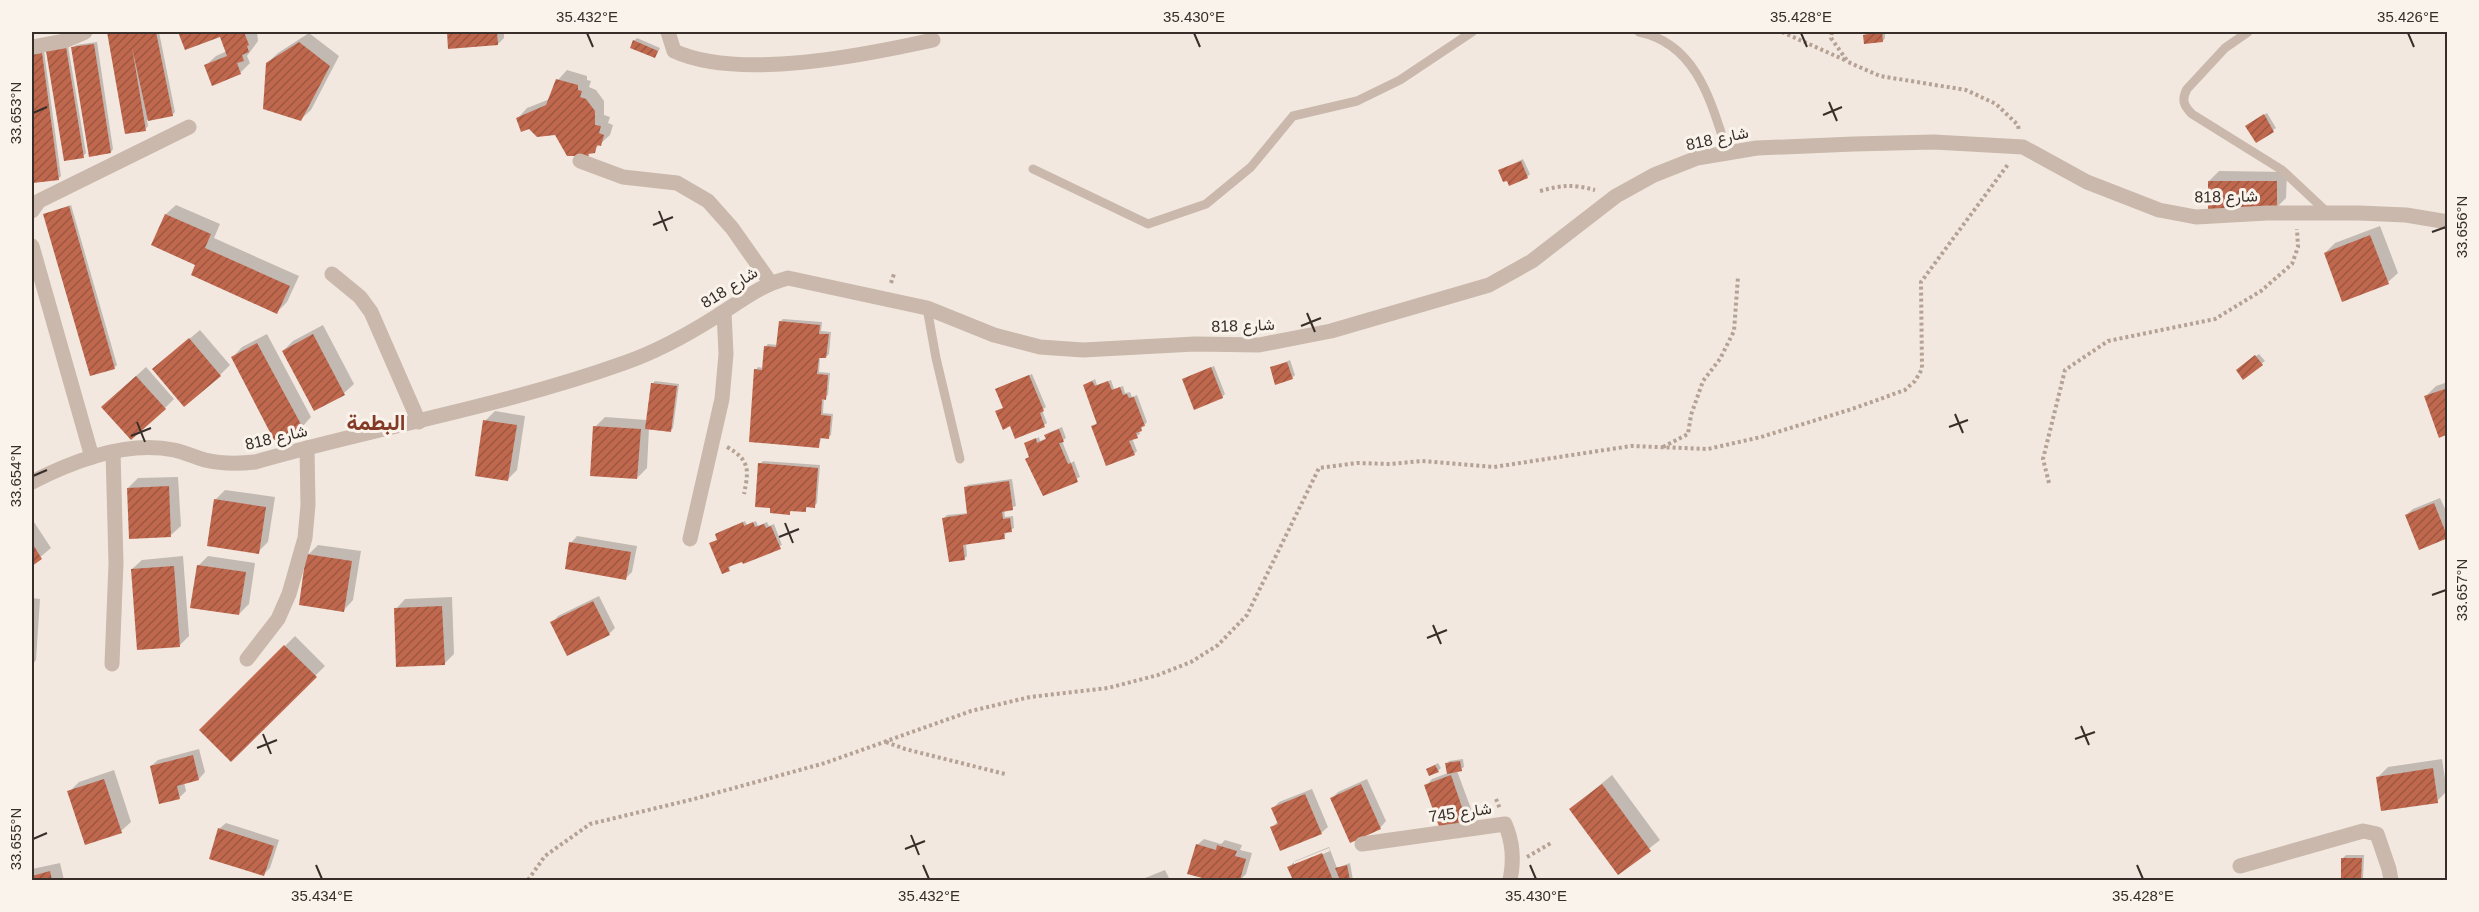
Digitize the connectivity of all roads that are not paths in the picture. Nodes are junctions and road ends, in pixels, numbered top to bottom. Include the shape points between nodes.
1 (85, 32) edge
2 (668, 32) edge
3 (1472, 32) edge
4 (1639, 32) edge
5 (2248, 32) edge
6 (933, 40) dead end
7 (32, 47) edge
8 (189, 126) dead end
9 (1727, 151) junction
10 (580, 160) dead end
11 (1033, 169) dead end
12 (32, 211) edge
13 (2328, 213) junction
14 (2448, 222) edge
15 (32, 246) edge
16 (332, 274) dead end
17 (770, 282) junction
18 (927, 308) junction
19 (724, 312) junction
20 (419, 422) junction
21 (307, 448) junction
22 (113, 452) junction
23 (92, 457) junction
24 (960, 459) dead end
25 (32, 482) edge
26 (690, 539) dead end
27 (247, 659) dead end
28 (112, 664) dead end
29 (1362, 844) dead end
30 (2240, 866) dead end
31 (1510, 880) edge
32 (2391, 880) edge

1 - 7 street
2 - 6 street via 674,51 718,63 824,60
3 - 11 lane via 1400,80 1357,101 1293,116 1251,167 1206,204 1177,216 1148,224
4 - 9 lane via 1676,48 1695,69 1709,95
5 - 13 lane via 2225,48 2187,89 2184,106 2282,170
8 - 12 street via 39,201
9 - 13 street, شارع 818 via 1934,142 2023,147 2088,182 2159,210 2196,217
9 - 18 street, شارع 818 via 1654,175 1616,196 1532,261 1489,285 1331,331 1259,345 1083,350 1040,347 994,335
10 - 17 street via 623,177 677,183 708,201
13 - 14 street, شارع 818 via 2406,215
15 - 23 street
16 - 20 street via 346,283 371,312
17 - 18 street, شارع 818 via 788,278
17 - 19 street, شارع 818
18 - 24 lane
19 - 20 street, شارع 818 via 624,363
19 - 26 street via 722,399
20 - 21 street, شارع 818
21 - 22 street, شارع 818 via 232,464 147,447
21 - 27 street via 305,538 278,619
22 - 23 street, شارع 818
22 - 28 street via 116,563
23 - 25 street, شارع 818
29 - 31 street, شارع 745 via 1505,824 1514,865
30 - 32 street via 2363,831 2377,834

